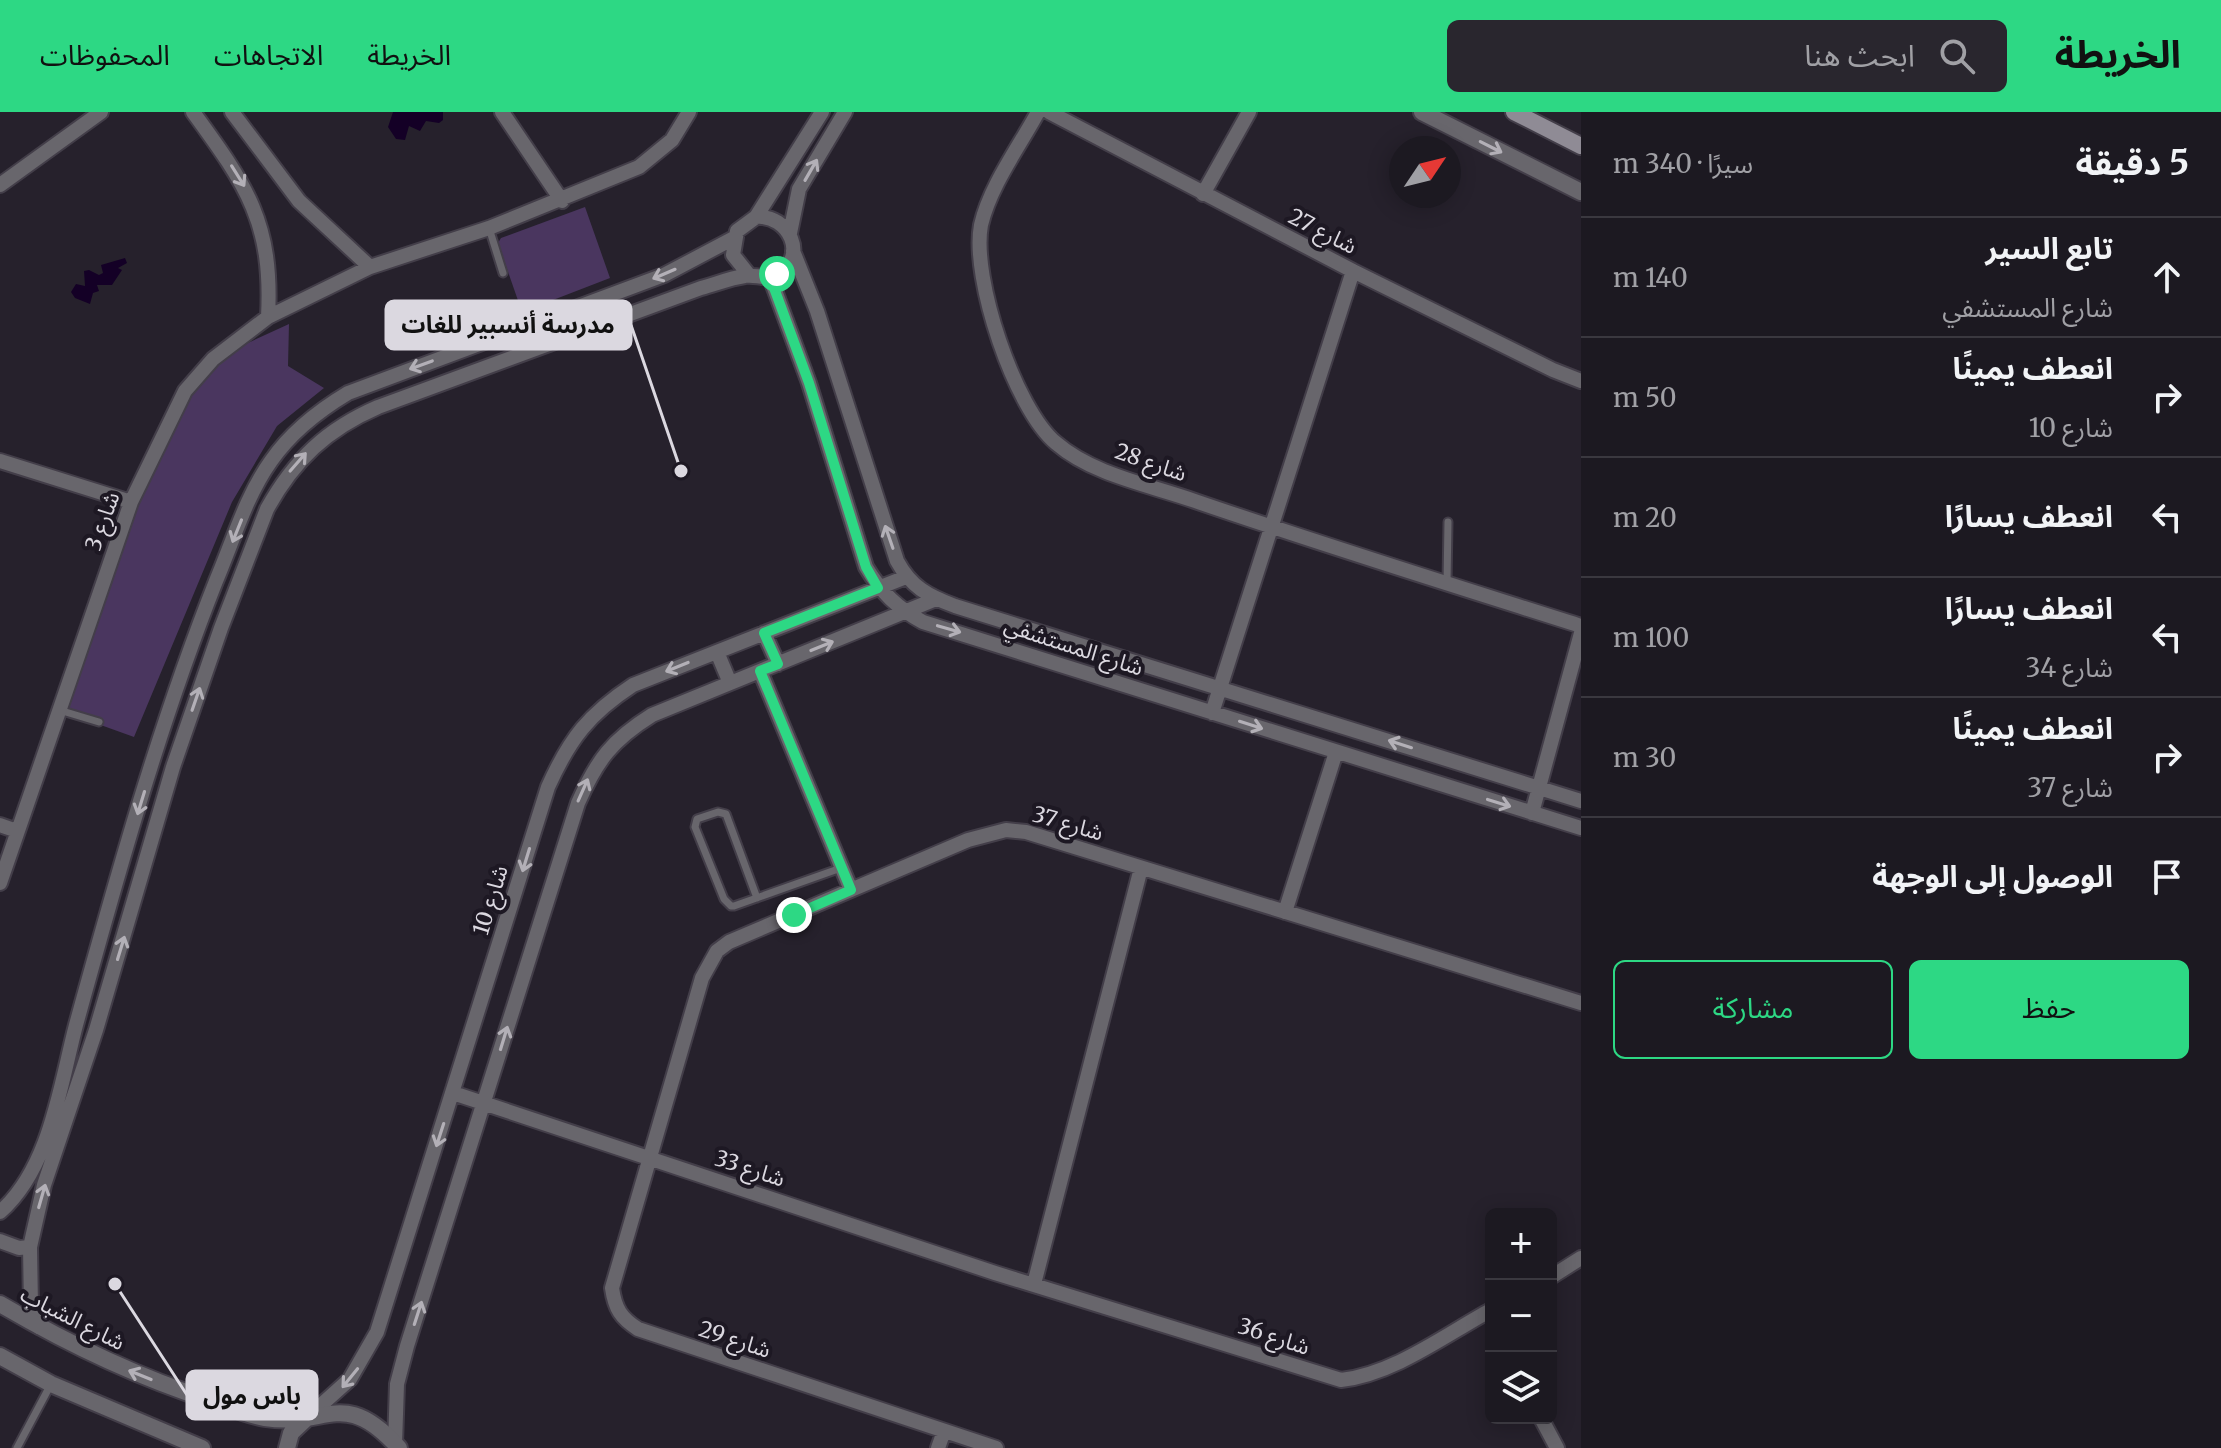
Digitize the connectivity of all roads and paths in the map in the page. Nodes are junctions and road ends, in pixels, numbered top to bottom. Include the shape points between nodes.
1 (101, 112) edge
2 (193, 112) edge
3 (232, 112) edge
4 (502, 112) edge
5 (689, 112) edge
6 (822, 112) edge
7 (845, 112) edge
8 (1038, 112) edge
9 (1049, 112) edge
10 (1249, 112) edge
11 (1422, 112) edge
12 (1514, 112) edge
13 (1581, 146) edge
14 (0, 185) edge
15 (1581, 192) edge
16 (1203, 194) junction
17 (562, 201) junction
18 (756, 217) junction
19 (489, 228) junction
20 (790, 233) junction
21 (734, 238) junction
22 (793, 251) junction
23 (370, 267) junction
24 (1353, 271) junction
25 (503, 273) dead end
26 (749, 275) junction
27 (770, 277) junction
28 (268, 317) junction
29 (1581, 381) edge
30 (0, 461) edge
31 (131, 502) junction
32 (1448, 522) dead end
33 (1271, 527) junction
34 (906, 577) junction
35 (1447, 583) junction
36 (878, 588) junction
37 (936, 599) junction
38 (905, 612) junction
39 (1581, 626) edge
40 (764, 633) junction
41 (1581, 633) edge
42 (717, 652) junction
43 (778, 664) junction
44 (760, 671) junction
45 (730, 683) junction
46 (1220, 687) junction
47 (59, 710) junction
48 (1212, 713) junction
49 (99, 722) dead end
50 (1336, 752) junction
51 (154, 761) junction
52 (173, 767) junction
53 (1539, 788) junction
54 (1581, 801) edge
55 (1532, 813) junction
56 (0, 825) edge
57 (1581, 828) edge
58 (17, 831) junction
59 (842, 868) junction
60 (1141, 868) junction
61 (0, 883) edge
62 (851, 890) junction
63 (757, 898) junction
64 (1285, 912) junction
65 (1581, 1003) edge
66 (453, 1093) junction
67 (484, 1104) junction
68 (45, 1133) junction
69 (61, 1138) junction
70 (648, 1158) junction
71 (0, 1212) edge
72 (0, 1241) edge
73 (30, 1247) junction
74 (1581, 1258) edge
75 (1557, 1273) edge
76 (1034, 1284) junction
77 (0, 1304) edge
78 (1485, 1318) edge
79 (39, 1327) junction
80 (0, 1356) edge
81 (51, 1384) junction
82 (310, 1415) junction
83 (1544, 1424) edge
84 (944, 1431) junction
85 (398, 1447) edge
86 (17, 1448) edge
87 (202, 1448) edge
88 (287, 1448) edge
89 (938, 1448) edge
90 (996, 1448) edge
91 (1557, 1448) edge

1 - 14 street
2 -> 28 street via 257,212 268,264
3 - 23 street via 299,201
4 - 17 street
5 - 17 street, شارع 3 via 672,140 651,160
6 - 18 street
20 -> 7 street via 799,189
8 - 33 street, شارع 28 via 988,204 979,250 992,311 1028,410 1060,447 1091,465
9 - 16 street, شارع 27
10 - 16 street
11 -> 15 street
12 - 13 main road
16 - 24 street, شارع 27
17 - 19 street, شارع 3
18 - 20 street via 779,221
18 - 21 street
19 - 23 street, شارع 3
19 - 25 lane
20 - 22 street
21 - 26 street via 737,263
21 -> 51 street via 664,275 371,383 305,422 258,482 200,621
22 - 27 street via 788,265
34 -> 22 street
23 - 28 street, شارع 3
24 - 29 street, شارع 27
24 - 33 street
26 - 27 street
52 -> 26 street via 267,509 312,447 332,430 378,407 677,296
27 - 36 street, شارع المستشفي via 866,567
28 - 31 street, شارع 3 via 213,359 185,391
30 - 31 street
31 - 47 street, شارع 3
32 - 35 lane
33 - 35 street, شارع 28
33 - 46 street
34 - 36 street, شارع 10
34 - 37 street, شارع المستشفي
35 - 39 street, شارع 28
36 - 38 street, شارع المستشفي
36 - 40 street, شارع 10
37 - 38 street
37 - 46 street, شارع المستشفي
43 -> 38 street
38 -> 48 street, شارع المستشفي
40 - 42 street, شارع 10
40 - 43 street
41 - 53 street
42 - 45 street
42 -> 66 street, شارع 10 via 633,685 580,727 561,757
43 - 44 street
44 - 45 street
44 - 59 street
67 -> 45 street via 590,776 605,751 627,731
46 - 48 street
53 -> 46 street, شارع المستشفي
47 - 49 lane
47 - 58 street, شارع 3
48 -> 50 street, شارع المستشفي
50 -> 55 street, شارع المستشفي
50 - 64 street
51 - 52 street
51 -> 68 street
69 -> 52 street
53 - 54 street, شارع المستشفي
53 - 55 street
55 - 57 street, شارع المستشفي
56 - 58 street
58 - 61 street, شارع 3
59 - 62 street
59 - 63 lane
60 - 62 street, شارع 37 via 1006,830 968,840
60 - 64 street, شارع 37
60 - 76 street
62 - 70 street, شارع 37 via 717,951 702,978
63 - 63 lane via 734,906 726,902 695,827 697,819 726,814
64 - 65 street, شارع 37
66 - 67 street, شارع 33
66 -> 82 street, شارع 10 via 377,1332 350,1379
67 - 70 street, شارع 33
85 -> 67 street via 397,1384
68 - 69 street
68 - 71 street via 29,1178
73 -> 69 street
70 - 76 street, شارع 33
70 - 84 street, شارع 29 via 612,1288 614,1305 624,1320
72 - 73 street
73 - 79 street via 31,1307
74 - 75 street
76 - 78 street, شارع 36 via 1341,1380 1383,1369
77 - 79 street, شارع الشباب
82 -> 79 street, شارع الشباب via 263,1418 178,1390
80 - 81 street
81 - 86 lane
81 - 87 street
82 - 85 street, شارع الشباب via 348,1412 366,1419
82 - 88 street via 291,1433
83 - 91 street
84 - 89 street
84 - 90 street, شارع 29

